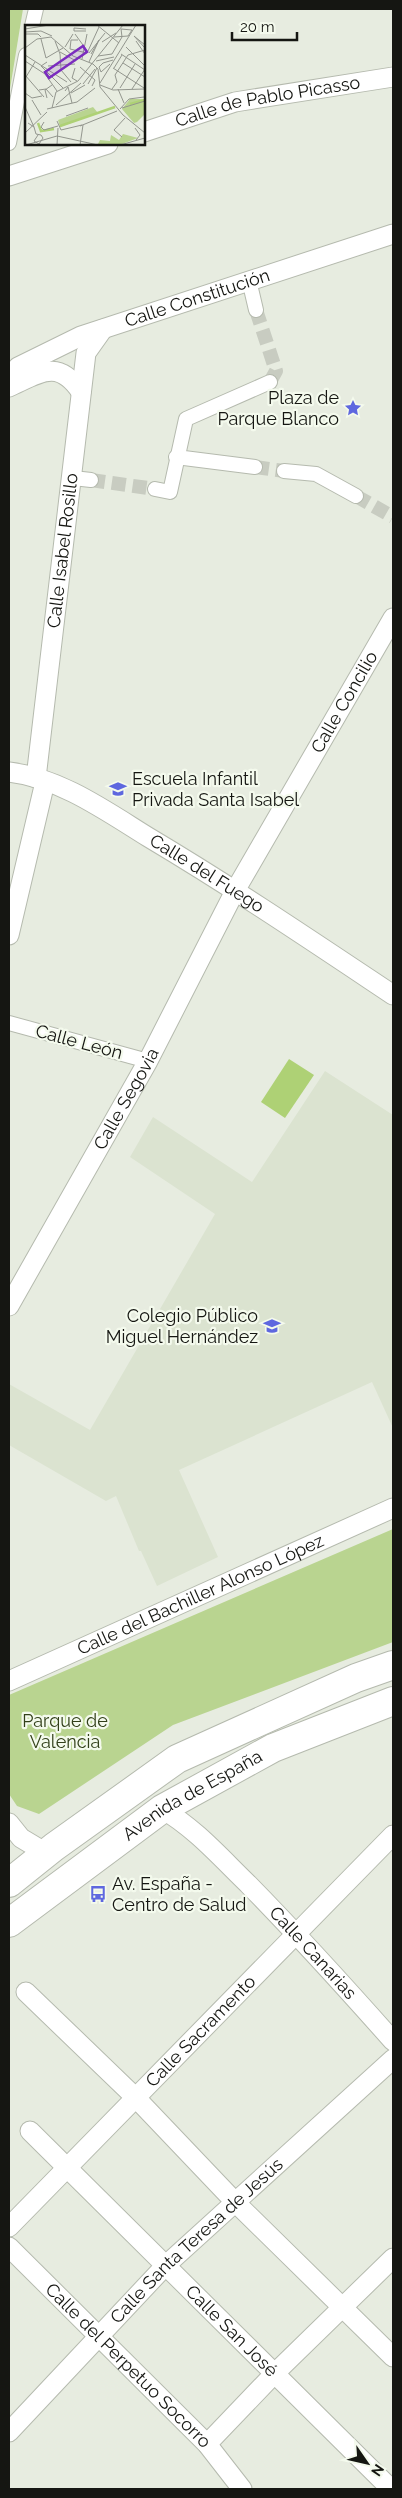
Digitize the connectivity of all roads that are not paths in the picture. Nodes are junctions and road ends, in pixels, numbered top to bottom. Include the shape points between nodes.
1 (36, 9) edge
2 (32, 25) edge
3 (25, 60) edge
4 (393, 77) edge
5 (145, 132) edge
6 (9, 143) edge
7 (105, 145) edge
8 (9, 176) edge
9 (393, 234) edge
10 (249, 280) junction
11 (256, 310) tunnel mouth
12 (103, 329) junction
13 (9, 377) edge
14 (270, 382) dead end
15 (9, 387) edge
16 (81, 392) junction
17 (176, 457) junction
18 (255, 466) tunnel mouth
19 (284, 471) tunnel mouth
20 (155, 489) tunnel mouth
21 (356, 496) tunnel mouth
22 (393, 618) edge
23 (9, 772) edge
24 (41, 780) junction
25 (236, 889) junction
26 (9, 930) edge
27 (393, 995) edge
28 (9, 1023) edge
29 (148, 1061) junction
30 (9, 1306) edge
31 (393, 1508) edge
32 (393, 1665) edge
33 (9, 1681) edge
34 (393, 1701) edge
35 (162, 1809) junction
36 (9, 1822) edge
37 (393, 1835) edge
38 (46, 1853) junction
39 (9, 1883) edge
40 (9, 1923) edge
41 (297, 1934) junction
42 (26, 1992) dead end
43 (393, 2041) edge
44 (393, 2059) edge
45 (136, 2098) junction
46 (30, 2131) dead end
47 (68, 2168) junction
48 (236, 2203) junction
49 (9, 2227) edge
50 (9, 2247) edge
51 (393, 2258) edge
52 (165, 2266) junction
53 (344, 2307) junction
54 (98, 2337) junction
55 (393, 2357) edge
56 (274, 2374) junction
57 (9, 2432) edge
58 (207, 2444) junction
59 (242, 2489) edge
60 (391, 2489) edge

1 - 2 street
3 - 6 street
4 - 5 street, Calle de Pablo Picasso via 235,102
7 - 8 street
9 - 10 street, Calle Constitución
10 - 11 street
10 - 12 street, Calle Constitución
12 - 13 street, Calle Constitución via 81,336 18,367
12 - 16 street, Calle Isabel Rosillo via 86,353
14 - 17 street via 186,419
15 - 16 street via 40,372 59,371 70,377
16 - 24 street, Calle Isabel Rosillo via 82,479
17 - 18 street
17 - 20 street via 170,492
19 - 21 street via 316,474
22 - 25 street, Calle Concilio
23 - 24 street, Calle del Fuego
24 - 25 street, Calle del Fuego via 78,795
24 - 26 street, Calle Isabel Rosillo
25 - 27 street, Calle del Fuego
25 - 29 street, Calle Segovia
28 - 29 street, Calle León
29 - 30 street, Calle Segovia
31 - 33 street, Calle del Bachiller Alonso López
32 - 38 main road, Avenida de España via 356,1678 177,1759
34 - 35 main road, Avenida de España via 273,1748
35 - 40 main road, Avenida de España
35 - 41 street, Calle Canarias via 215,1851
36 - 38 street via 22,1838
37 - 41 street, Calle Sacramento
38 - 39 main road, Avenida de España
41 - 43 street, Calle Canarias
41 - 45 street, Calle Sacramento
42 - 45 street
44 - 48 street, Calle Santa Teresa de Jesús
45 - 47 street, Calle Sacramento
45 - 48 street
46 - 47 street, Calle San José
47 - 49 street, Calle Sacramento
47 - 52 street, Calle San José
48 - 52 street, Calle Santa Teresa de Jesús
48 - 53 street
50 - 54 street, Calle del Perpetuo Socorro
51 - 53 street
52 - 54 street, Calle Santa Teresa de Jesús
52 - 56 street, Calle San José
53 - 55 street
53 - 56 street
54 - 57 street, Calle Santa Teresa de Jesús
54 - 58 street, Calle del Perpetuo Socorro
56 - 58 street
56 - 60 street, Calle San José
58 - 59 street, Calle del Perpetuo Socorro

